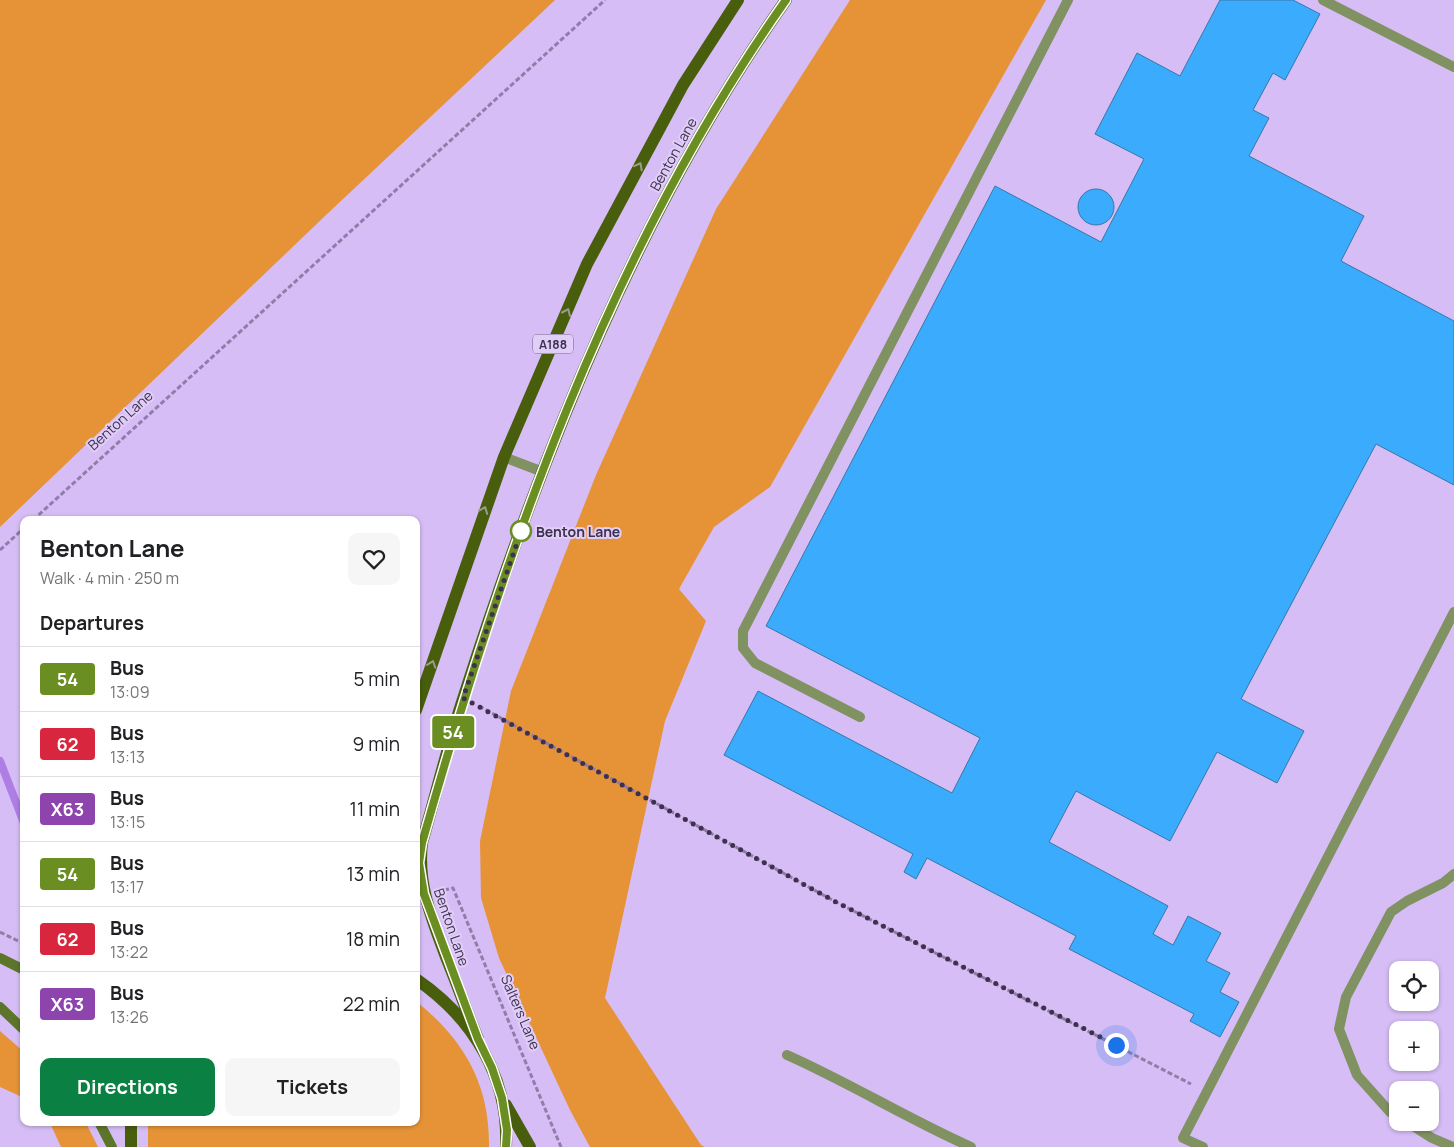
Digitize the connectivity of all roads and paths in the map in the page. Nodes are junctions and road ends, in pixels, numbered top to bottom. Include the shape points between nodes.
1 (605, 0) edge
2 (738, 0) edge
3 (786, 0) edge
4 (1068, 0) edge
5 (1323, 0) edge
6 (1454, 68) edge
7 (504, 457) junction
8 (543, 472) junction
9 (37, 516) edge
10 (20, 532) edge
11 (0, 550) edge
12 (1454, 612) edge
13 (420, 698) edge
14 (463, 698) junction
15 (860, 717) dead end
16 (420, 856) edge
17 (420, 869) edge
18 (1454, 874) edge
19 (453, 888) dead end
20 (0, 932) edge
21 (20, 942) edge
22 (0, 958) edge
23 (20, 968) edge
24 (420, 982) edge
25 (0, 1007) edge
26 (20, 1026) edge
27 (478, 1039) junction
28 (787, 1055) dead end
29 (1207, 1092) junction
30 (502, 1098) junction
31 (1389, 1111) edge
32 (101, 1126) edge
33 (131, 1126) edge
34 (1421, 1131) edge
35 (1189, 1144) edge
36 (112, 1147) edge
37 (131, 1147) edge
38 (506, 1147) edge
39 (530, 1147) edge
40 (561, 1147) edge
41 (971, 1147) edge
42 (1203, 1147) edge
43 (1454, 1147) edge

1 - 9 path, Benton Lane
7 -> 2 main road, Benton Lane / A188 via 588,264 684,85
3 - 8 main road, Benton Lane / A188 via 718,103 670,189 622,285
4 - 15 lane via 743,632 743,648 755,663
5 - 6 lane
7 - 8 lane
13 -> 7 main road, Benton Lane / A188
8 - 14 main road, Benton Lane / A188
10 - 11 path
12 - 29 lane
14 - 16 main road, Benton Lane / A188
14 - 29 path via 836,902
17 - 27 main road, Benton Lane / A188 via 430,915
18 - 31 lane via 1391,912 1346,997 1339,1029 1357,1075
19 - 40 path, Salters Lane
20 - 21 path
22 - 23 main road
24 - 27 main road via 440,996
25 - 26 main road
27 - 30 main road
28 - 41 lane
29 - 35 lane via 1183,1138
30 - 38 main road
30 - 39 main road
32 - 36 main road
33 - 37 main road
34 - 43 lane
35 - 42 lane

